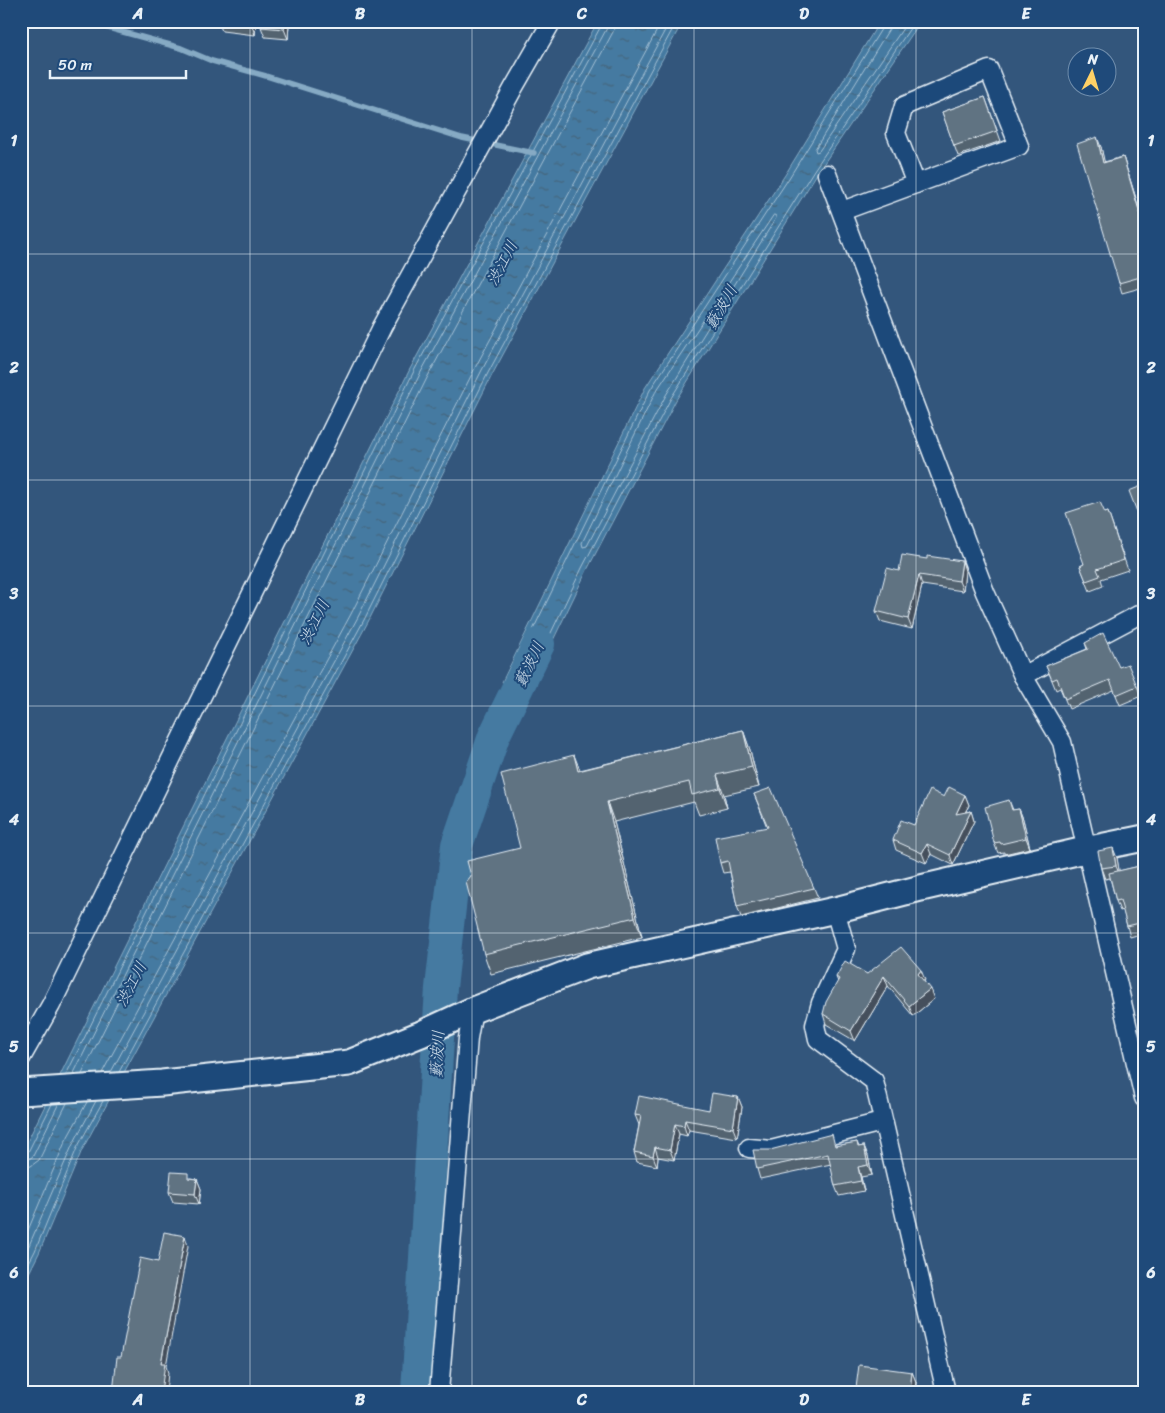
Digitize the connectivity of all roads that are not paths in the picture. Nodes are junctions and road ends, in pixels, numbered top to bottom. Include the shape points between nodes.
1 (552, 21) edge
2 (827, 174) dead end
3 (916, 184) junction
4 (842, 211) junction
5 (1144, 612) edge
6 (1023, 676) junction
7 (1144, 838) edge
8 (1085, 850) junction
9 (835, 910) junction
10 (466, 1013) junction
11 (21, 1058) edge
12 (21, 1092) edge
13 (1144, 1098) edge
14 (882, 1122) junction
15 (749, 1148) dead end
16 (439, 1392) edge
17 (946, 1392) edge

1 - 11 street via 382,327 51,1005
2 - 4 street
3 - 3 street via 1019,146 990,70 904,106 896,133
3 - 4 street
4 - 6 street via 985,592
5 - 6 street
6 - 8 street via 1062,742
7 - 8 street
8 - 9 street
8 - 13 street
9 - 10 street via 588,966
9 - 14 street via 846,949 821,1003 815,1025 818,1039 874,1081
10 - 12 street via 349,1063 162,1083
10 - 16 street via 468,1038
14 - 15 street via 771,1150
14 - 17 street

